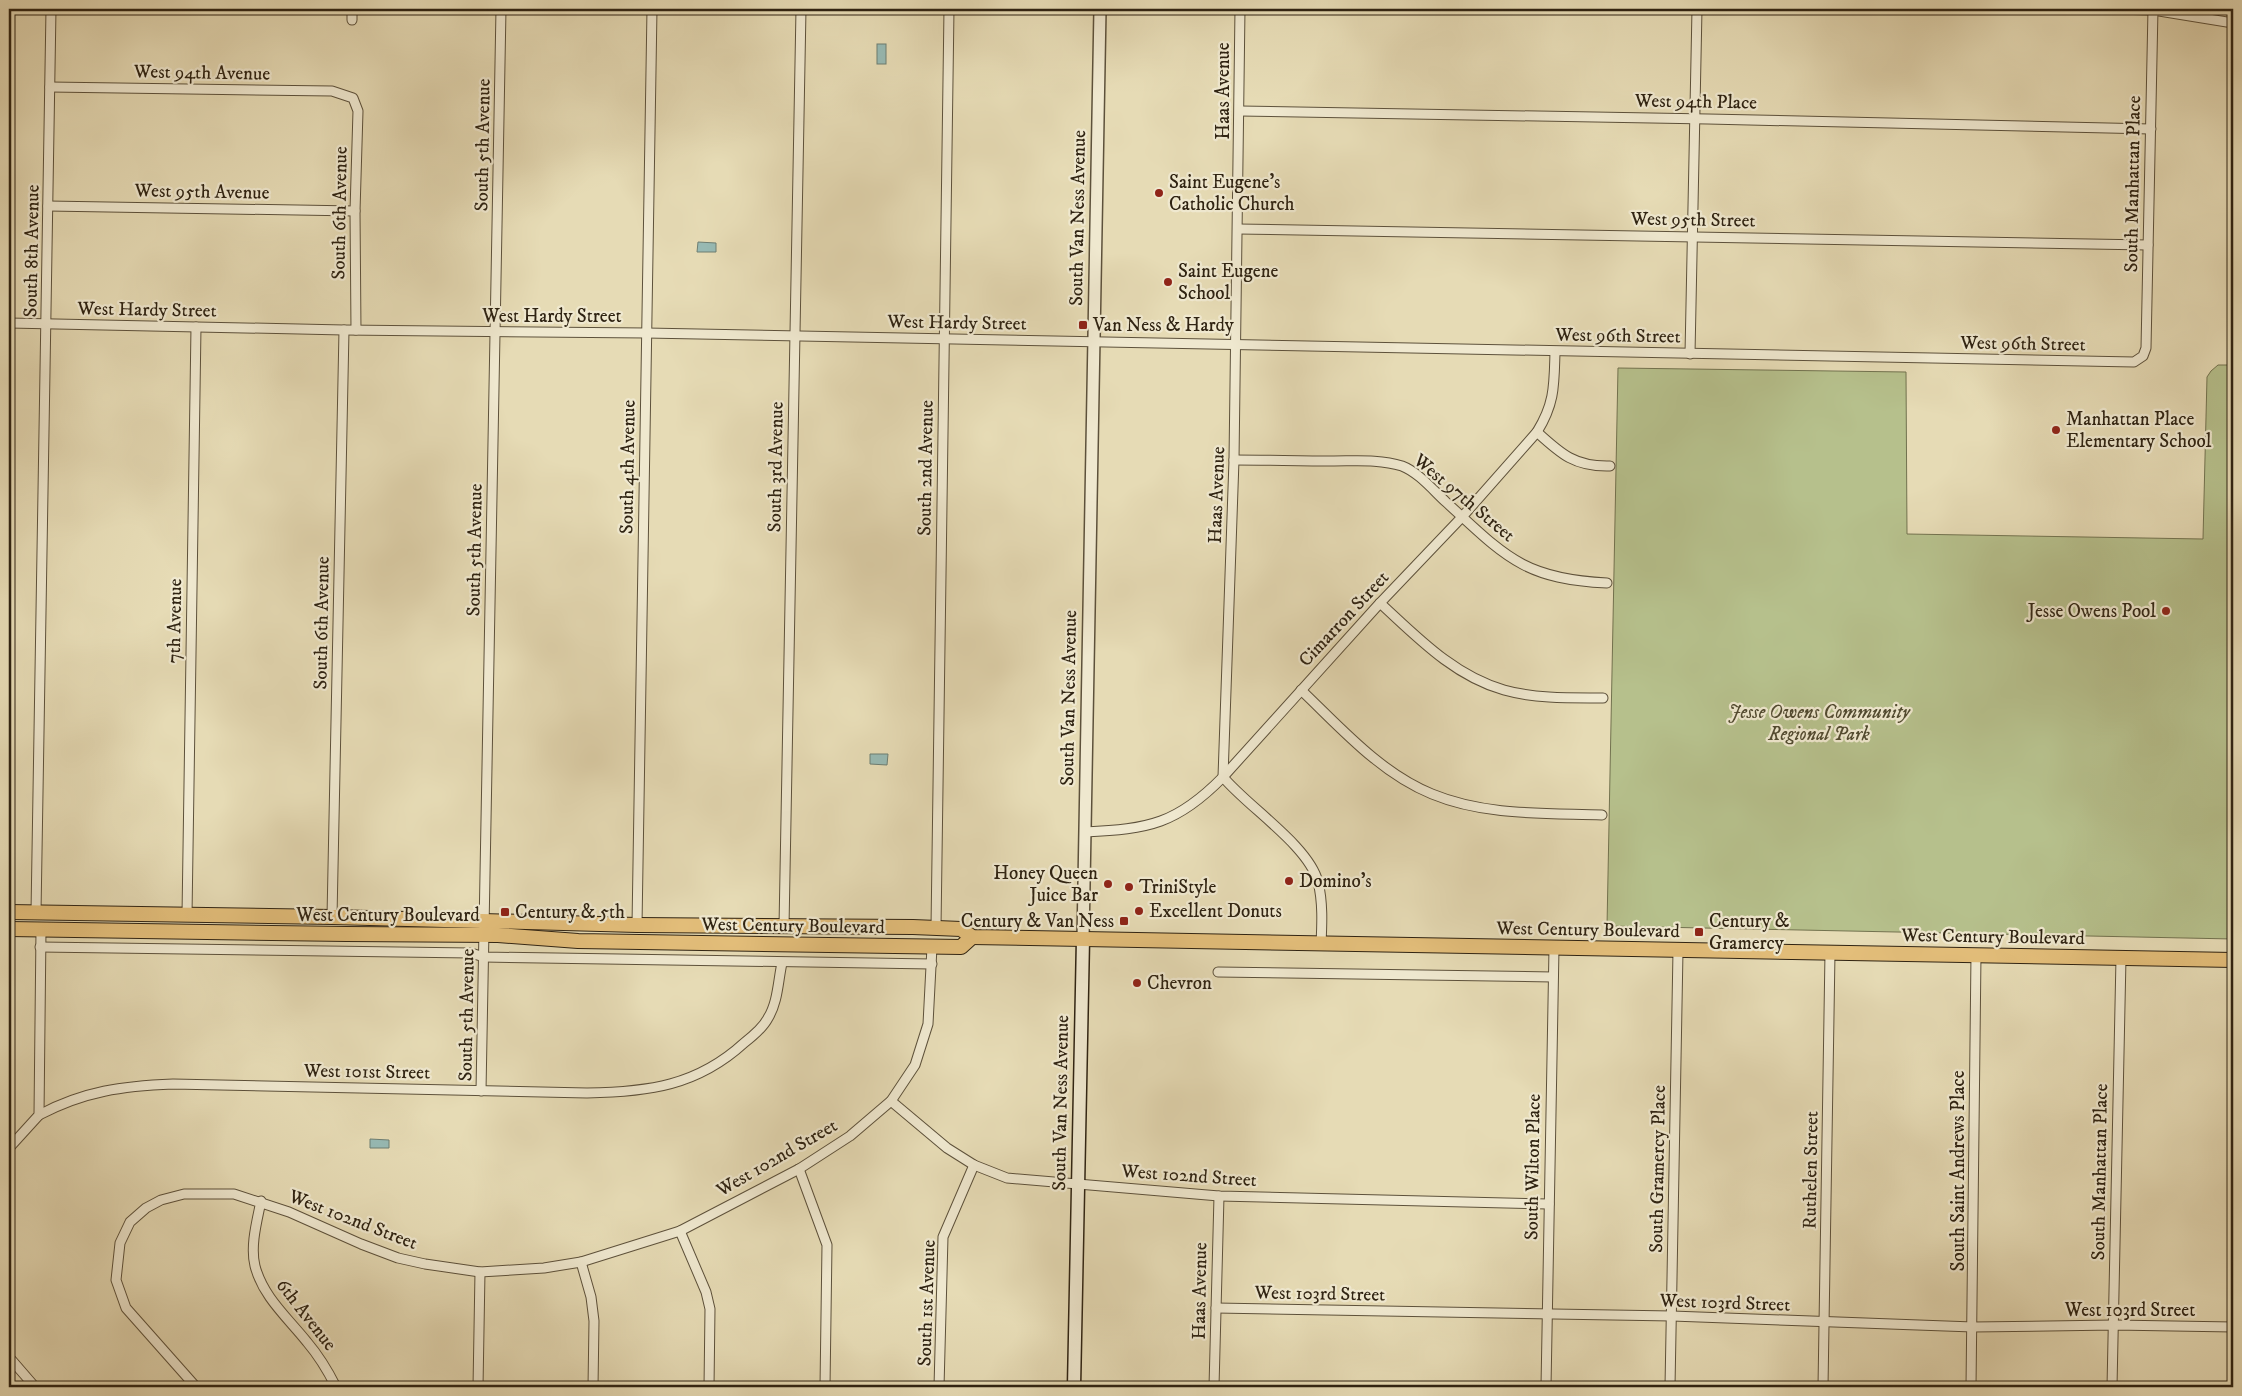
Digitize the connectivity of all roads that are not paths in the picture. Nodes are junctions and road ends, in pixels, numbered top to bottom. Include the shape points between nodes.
1 (51, 9) edge
2 (352, 9) edge
3 (501, 9) edge
4 (652, 9) edge
5 (801, 9) edge
6 (949, 9) edge
7 (1100, 9) edge
8 (1240, 9) edge
9 (1697, 9) edge
10 (2114, 9) edge
11 (2153, 9) edge
12 (352, 20) dead end
13 (2233, 23) edge
14 (50, 87) junction
15 (353, 98) joint
16 (1240, 111) junction
17 (1695, 118) junction
18 (2151, 129) junction
19 (48, 206) junction
20 (355, 211) junction
21 (1238, 229) junction
22 (1693, 236) junction
23 (2148, 245) junction
24 (9, 323) edge
25 (47, 324) junction
26 (196, 327) junction
27 (344, 330) junction
28 (356, 330) junction
29 (496, 332) junction
30 (646, 333) junction
31 (795, 336) junction
32 (944, 339) junction
33 (1095, 342) junction
34 (1236, 344) junction
35 (1555, 352) junction
36 (1690, 354) junction
37 (2141, 359) joint
38 (1537, 432) junction
39 (1234, 460) junction
40 (1610, 466) dead end
41 (1462, 517) junction
42 (1607, 583) dead end
43 (1380, 603) junction
44 (1301, 690) junction
45 (1603, 698) dead end
46 (1223, 777) junction
47 (1602, 815) dead end
48 (1085, 832) junction
49 (9, 912) edge
50 (36, 913) junction
51 (186, 915) junction
52 (332, 917) junction
53 (637, 925) junction
54 (784, 927) junction
55 (9, 928) edge
56 (484, 928) junction
57 (936, 928) junction
58 (41, 930) junction
59 (972, 937) junction
60 (1083, 939) junction
61 (1321, 944) junction
62 (40, 947) junction
63 (932, 947) junction
64 (1554, 948) junction
65 (1678, 951) junction
66 (1830, 953) junction
67 (1976, 955) junction
68 (484, 957) junction
69 (2121, 958) junction
70 (2233, 960) edge
71 (782, 963) junction
72 (932, 964) junction
73 (1218, 972) dead end
74 (1554, 977) junction
75 (481, 1091) junction
76 (891, 1101) junction
77 (39, 1115) junction
78 (9, 1148) edge
79 (974, 1165) junction
80 (799, 1169) junction
81 (1078, 1184) junction
82 (1218, 1196) junction
83 (261, 1201) junction
84 (1549, 1204) junction
85 (680, 1231) junction
86 (581, 1262) junction
87 (480, 1272) junction
88 (1216, 1308) junction
89 (1547, 1314) junction
90 (1672, 1316) junction
91 (1825, 1323) junction
92 (2114, 1325) junction
93 (1973, 1327) junction
94 (2233, 1327) edge
95 (9, 1357) edge
96 (35, 1387) edge
97 (196, 1387) edge
98 (336, 1387) edge
99 (478, 1387) edge
100 (594, 1387) edge
101 (709, 1387) edge
102 (825, 1387) edge
103 (939, 1387) edge
104 (1074, 1387) edge
105 (1214, 1387) edge
106 (1546, 1387) edge
107 (1670, 1387) edge
108 (1823, 1387) edge
109 (1971, 1387) edge
110 (2112, 1387) edge

1 - 14 street, South 8th Avenue
2 - 12 street
3 - 29 street, South 5th Avenue
4 - 30 street, South 4th Avenue
5 - 31 street, South 3rd Avenue
6 - 32 street, South 2nd Avenue
7 - 33 street, South Van Ness Avenue
8 - 16 street, Haas Avenue
9 - 17 street
10 - 11 street
11 - 13 street
11 - 18 street, South Manhattan Place
14 - 15 street, West 94th Avenue via 332,91
14 - 19 street, South 8th Avenue
15 - 20 street, South 6th Avenue via 358,111
16 - 17 street, West 94th Place
16 - 21 street, Haas Avenue
17 - 18 street, West 94th Place
17 - 22 street
18 - 23 street, South Manhattan Place
19 - 20 street, West 95th Avenue
19 - 25 street, South 8th Avenue
20 - 28 street, South 6th Avenue
21 - 22 street, West 95th Street
21 - 34 street, Haas Avenue
22 - 23 street, West 95th Street
22 - 36 street
23 - 37 street, South Manhattan Place via 2146,348
24 - 25 street, West Hardy Street
25 - 26 street, West Hardy Street
25 - 50 street, South 8th Avenue
26 - 27 street, West Hardy Street
26 - 51 street, 7th Avenue
27 - 28 street, West Hardy Street
27 - 52 street, South 6th Avenue
28 - 29 street, West Hardy Street
29 - 30 street, West Hardy Street
29 - 56 street, South 5th Avenue
30 - 31 street, West Hardy Street
30 - 53 street, South 4th Avenue
31 - 32 street, West Hardy Street
31 - 54 street, South 3rd Avenue
32 - 33 street, West Hardy Street
32 - 57 street, South 2nd Avenue
33 - 34 street, West 96th Street
33 - 48 street, South Van Ness Avenue
34 - 35 street, West 96th Street
34 - 39 street, Haas Avenue
35 - 36 street, West 96th Street
35 - 38 street, Cimarron Street via 1553,401
36 - 37 street, West 96th Street via 2127,362
38 - 40 street via 1569,459 1582,464
38 - 41 street, Cimarron Street
39 - 41 street, West 97th Street via 1387,462 1404,467 1419,477
39 - 46 street, Haas Avenue
41 - 42 street, West 97th Street via 1513,560 1534,571 1559,578
41 - 43 street, Cimarron Street
43 - 44 street, Cimarron Street
43 - 45 street via 1428,648 1478,679 1504,690 1528,695
44 - 46 street, Cimarron Street
44 - 47 street via 1380,763 1431,794 1494,810
46 - 48 street, Cimarron Street via 1203,797 1165,821 1140,828
46 - 61 street via 1295,846 1312,870 1319,884
48 - 60 street, South Van Ness Avenue
49 - 50 main road, West Century Boulevard
50 - 51 main road, West Century Boulevard
51 - 52 main road, West Century Boulevard
52 - 56 main road, West Century Boulevard
53 - 54 main road, West Century Boulevard
53 - 56 main road, West Century Boulevard
54 - 57 main road, West Century Boulevard
55 - 58 main road, West Century Boulevard
56 - 58 main road, West Century Boulevard
56 - 63 main road, West Century Boulevard via 578,941
56 - 68 street, South 5th Avenue
57 - 59 main road, West Century Boulevard via 961,929
58 - 62 street
59 - 60 main road, West Century Boulevard
59 - 63 main road, West Century Boulevard via 961,947
60 - 61 main road, West Century Boulevard
60 - 81 main road, South Van Ness Avenue
61 - 64 main road, West Century Boulevard
62 - 68 street, West Century Boulevard via 471,953
62 - 77 street
63 - 72 street
64 - 65 main road, West Century Boulevard
64 - 74 street, South Wilton Place
65 - 66 main road, West Century Boulevard
65 - 90 street, South Gramercy Place
66 - 67 main road, West Century Boulevard
66 - 91 street, Ruthelen Street
67 - 69 main road, West Century Boulevard
67 - 93 street, South Saint Andrews Place
68 - 71 street, West Century Boulevard
68 - 75 street, South 5th Avenue
69 - 70 main road, West Century Boulevard
69 - 92 street, South Manhattan Place
71 - 72 street, West Century Boulevard
71 - 75 street, West 101st Street via 768,1020 735,1052 684,1080 653,1089 622,1092
72 - 76 street via 928,1024 914,1065
73 - 74 street
74 - 84 street, South Wilton Place
75 - 77 street, West 101st Street via 173,1084 133,1086 82,1096
76 - 79 street, West 102nd Street via 947,1148
76 - 80 street, West 102nd Street via 850,1136
77 - 78 street
79 - 81 street, West 102nd Street via 1007,1178
79 - 103 street, South 1st Avenue via 943,1237
80 - 85 street, West 102nd Street
80 - 102 street via 827,1245
81 - 82 street, West 102nd Street
81 - 104 main road, South Van Ness Avenue
82 - 84 street, West 102nd Street
82 - 88 street, Haas Avenue
83 - 87 street, West 102nd Street via 398,1258
83 - 97 street, West 102nd Street via 220,1192 172,1196 137,1215 120,1243 116,1280 126,1308
83 - 98 street, 6th Avenue via 254,1247 254,1264 261,1283 278,1309 324,1363
84 - 89 street, South Wilton Place
85 - 86 street, West 102nd Street
85 - 101 street via 710,1309
86 - 87 street, West 102nd Street
86 - 100 street via 594,1321
87 - 99 street
88 - 89 street, West 103rd Street
88 - 105 street, Haas Avenue
89 - 90 street, West 103rd Street
89 - 106 street, South Wilton Place
90 - 91 street, West 103rd Street
90 - 107 street, South Gramercy Place
91 - 93 street, West 103rd Street
91 - 108 street, Ruthelen Street
92 - 93 street, West 103rd Street
92 - 94 street, West 103rd Street
92 - 110 street, South Manhattan Place
93 - 109 street, South Saint Andrews Place
95 - 96 street

